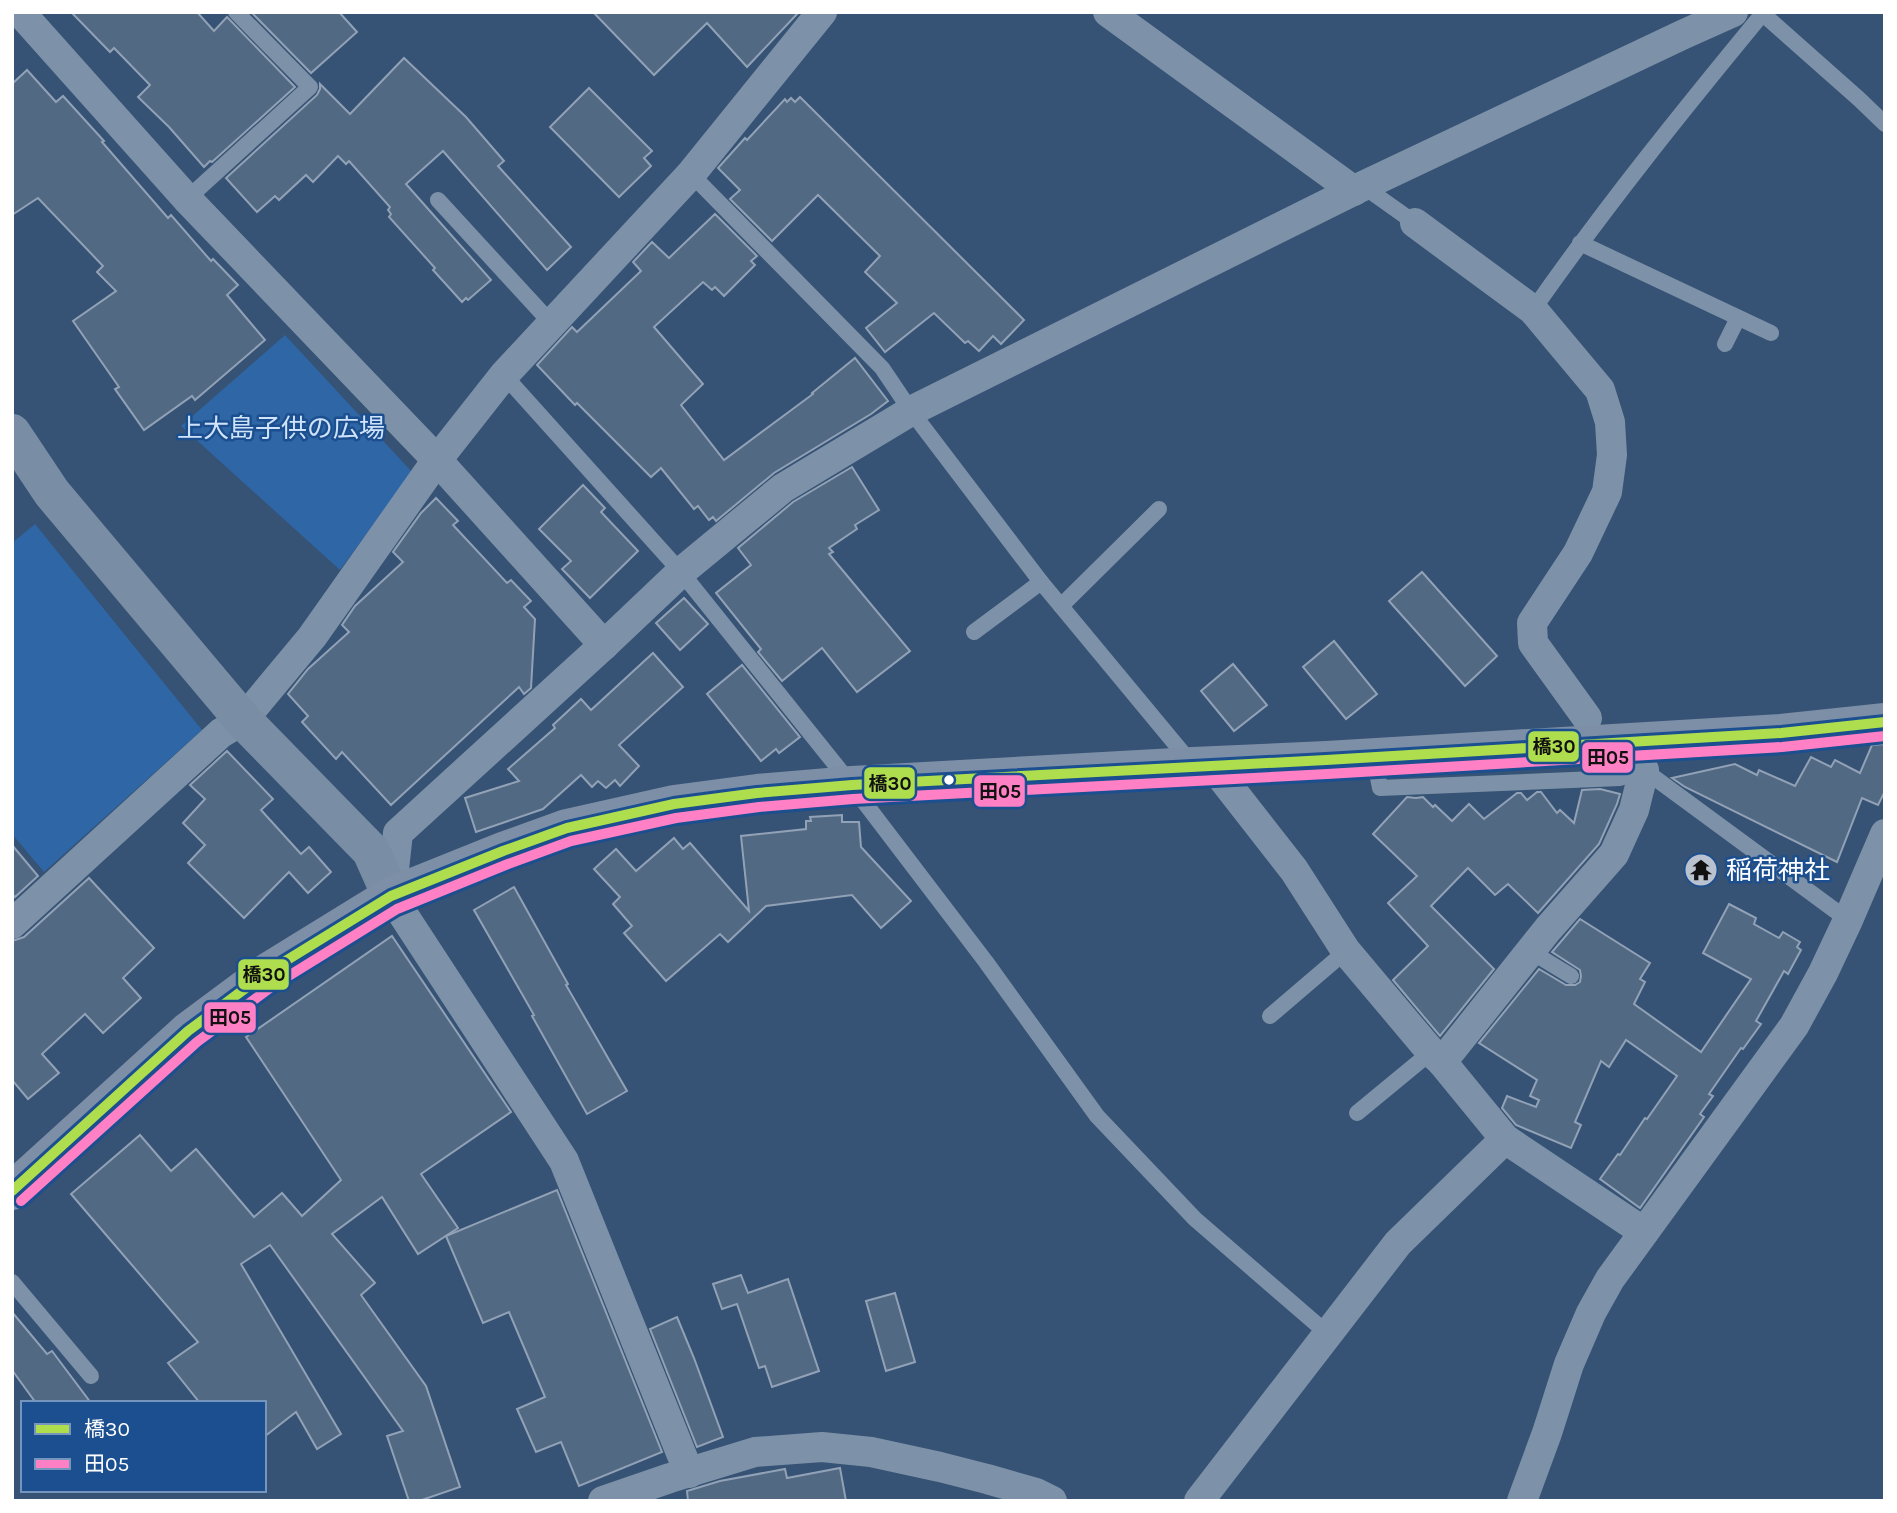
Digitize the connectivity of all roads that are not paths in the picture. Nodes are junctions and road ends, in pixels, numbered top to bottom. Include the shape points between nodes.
1 (20, 12) edge
2 (236, 12) edge
3 (1108, 12) edge
4 (1753, 13) edge
5 (812, 16) edge
6 (1885, 124) edge
7 (691, 174) junction
8 (1359, 188) junction
9 (187, 199) junction
10 (438, 200) dead end
11 (1415, 223) joint
12 (1580, 243) junction
13 (1533, 310) junction
14 (1738, 318) junction
15 (552, 324) junction
16 (1772, 333) dead end
17 (1725, 344) dead end
18 (504, 375) junction
19 (911, 411) junction
20 (12, 433) edge
21 (438, 460) junction
22 (1159, 509) dead end
23 (681, 572) junction
24 (1041, 582) junction
25 (1061, 606) junction
26 (974, 632) dead end
27 (604, 645) junction
28 (1587, 718) dead end
29 (243, 720) junction
30 (1885, 722) edge
31 (1374, 757) junction
32 (1203, 765) junction
33 (1644, 770) junction
34 (852, 785) junction
35 (1885, 834) edge
36 (391, 895) junction
37 (1848, 920) junction
38 (12, 924) edge
39 (1346, 951) junction
40 (1531, 951) junction
41 (1571, 976) dead end
42 (1270, 1016) dead end
43 (1436, 1057) junction
44 (1357, 1113) dead end
45 (1505, 1139) junction
46 (12, 1191) edge
47 (1644, 1232) junction
48 (12, 1282) edge
49 (1328, 1334) junction
50 (91, 1376) dead end
51 (679, 1484) edge
52 (603, 1501) edge
53 (1052, 1501) edge
54 (1199, 1501) edge
55 (1522, 1501) edge

1 - 9 street
2 - 9 lane via 310,87
3 - 8 street
4 - 6 lane
4 - 8 street via 1682,35
4 - 12 lane via 1687,107
5 - 7 street
7 - 15 street
7 - 19 lane via 882,368
8 - 11 lane
8 - 19 street
9 - 21 street
10 - 15 lane
11 - 13 street
12 - 13 lane
12 - 14 lane
13 - 28 street via 1600,390 1610,422 1607,492 1578,553 1532,623 1533,643
14 - 16 lane
14 - 17 lane
15 - 18 street
18 - 21 street
18 - 23 lane
19 - 23 street via 783,488
19 - 24 lane
20 - 29 street via 52,494
21 - 27 street
21 - 29 street via 312,637
22 - 25 lane
23 - 27 street
23 - 34 lane
24 - 25 lane
24 - 26 lane
25 - 32 lane
27 - 36 street via 398,833
29 - 36 street via 371,851
29 - 38 street via 221,733
30 - 31 main road via 1781,733
31 - 32 main road
31 - 33 lane via 1380,788 1620,778
32 - 34 main road
32 - 39 street via 1294,870
33 - 37 lane
33 - 40 street via 1634,810 1614,854
34 - 36 main road via 674,804 579,825
34 - 49 lane via 1097,1115 1195,1219
35 - 37 street
36 - 46 main road via 266,973 188,1031
36 - 51 street via 564,1161
37 - 47 street via 1794,1026
39 - 42 lane
39 - 43 street
40 - 41 lane
40 - 43 street
43 - 44 lane
43 - 45 street
45 - 47 street
45 - 49 street via 1398,1243
47 - 55 street via 1591,1313
48 - 50 lane
49 - 54 street
51 - 52 street
51 - 53 street via 755,1452 822,1447 940,1467

